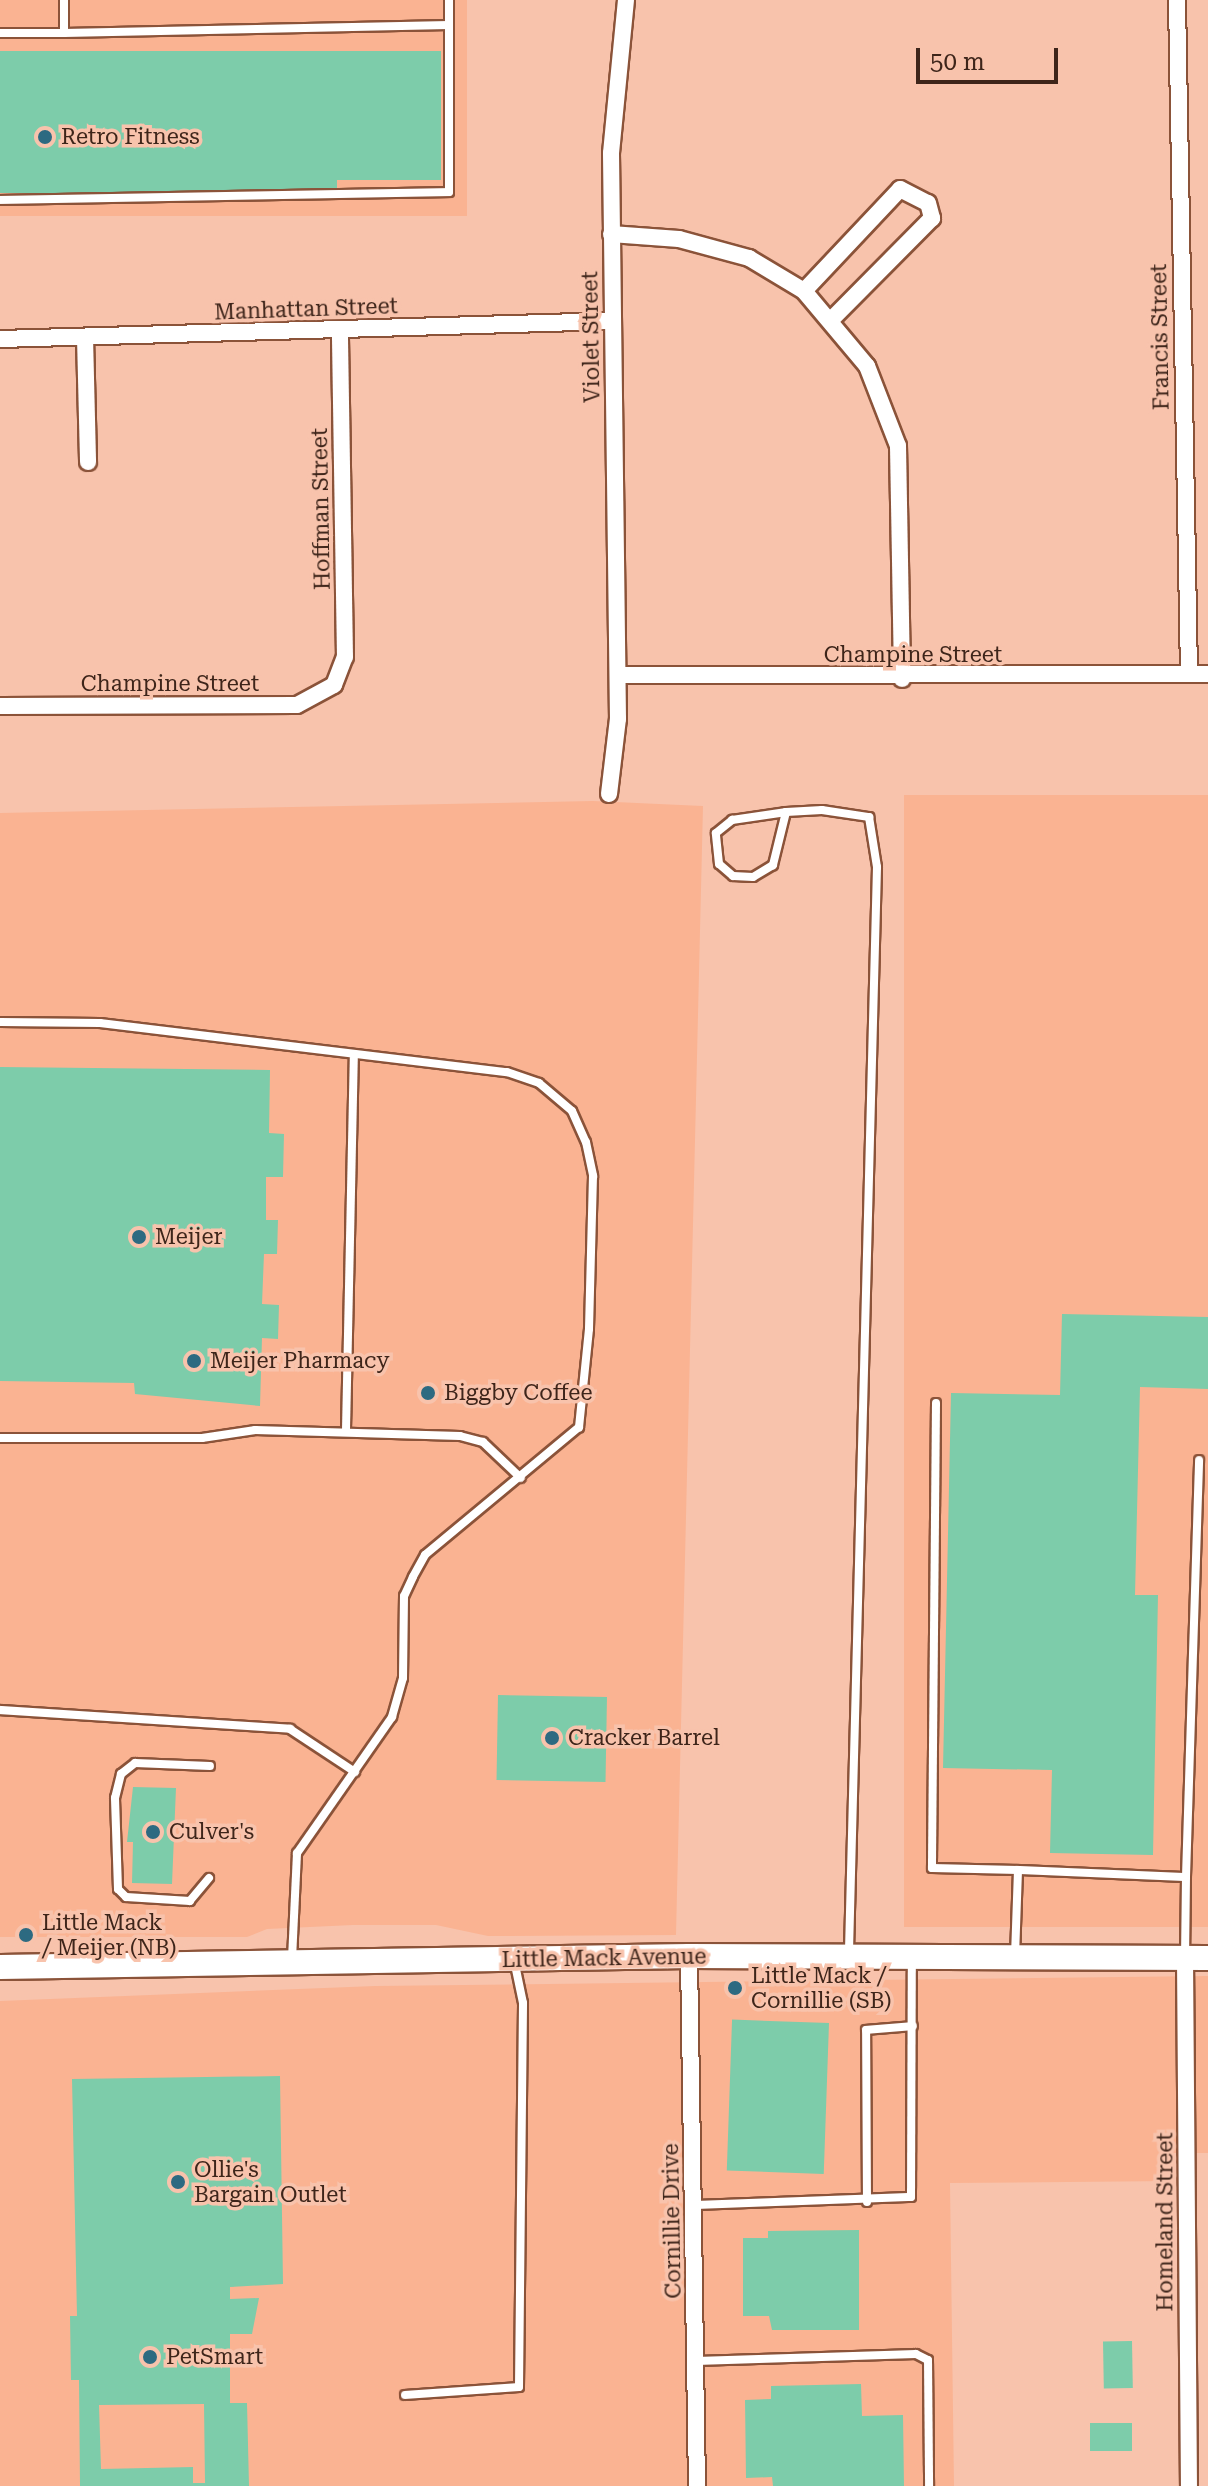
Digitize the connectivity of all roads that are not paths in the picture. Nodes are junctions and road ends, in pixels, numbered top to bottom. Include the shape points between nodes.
1 (64, 0) edge
2 (449, 0) edge
3 (626, 0) edge
4 (1177, 0) edge
5 (449, 25) junction
6 (0, 33) edge
7 (64, 33) junction
8 (0, 200) edge
9 (611, 234) junction
10 (804, 291) junction
11 (833, 318) junction
12 (612, 321) junction
13 (340, 330) junction
14 (85, 337) junction
15 (0, 339) edge
16 (88, 462) dead end
17 (1189, 674) junction
18 (1208, 674) edge
19 (618, 675) junction
20 (902, 679) junction
21 (334, 685) joint
22 (0, 706) edge
23 (609, 794) dead end
24 (786, 812) junction
25 (0, 1022) edge
26 (354, 1058) junction
27 (936, 1403) dead end
28 (346, 1430) junction
29 (0, 1438) edge
30 (1199, 1460) dead end
31 (521, 1478) junction
32 (0, 1710) edge
33 (210, 1766) dead end
34 (355, 1772) junction
35 (1018, 1870) junction
36 (1186, 1877) junction
37 (209, 1878) dead end
38 (849, 1955) junction
39 (912, 1955) junction
40 (689, 1956) junction
41 (1015, 1956) junction
42 (1197, 1958) edge
43 (514, 1959) junction
44 (292, 1962) junction
45 (0, 1967) edge
46 (913, 2026) junction
47 (867, 2202) junction
48 (693, 2205) junction
49 (696, 2361) junction
50 (405, 2395) dead end
51 (697, 2486) edge
52 (929, 2486) edge
53 (1189, 2486) edge

1 - 7 lane
2 - 5 lane
3 - 9 street, Violet Street
4 - 17 street, Francis Street
5 - 7 lane
5 - 8 lane via 449,192
6 - 7 lane
9 - 10 street via 709,246 749,258
9 - 12 street, Violet Street
10 - 11 street
10 - 11 street via 900,189 928,203 932,218
11 - 20 street via 867,366 898,446
12 - 13 street, Manhattan Street
12 - 19 street, Violet Street
13 - 14 street, Manhattan Street
13 - 21 street, Hoffman Street via 345,657
14 - 15 street, Manhattan Street
14 - 16 street
17 - 18 street, Champine Street
17 - 20 street, Champine Street
19 - 20 street, Champine Street
19 - 23 street, Violet Street
21 - 22 street, Champine Street via 297,705
24 - 24 lane via 724,826 714,845 719,864 733,876 753,877 773,865
24 - 38 lane via 869,817 877,867
25 - 26 lane via 100,1023
26 - 28 lane
26 - 31 lane via 507,1072 539,1083 572,1111 586,1142 593,1176 584,1404 568,1441
27 - 35 lane via 932,1868
28 - 29 lane
28 - 31 lane via 483,1442
30 - 36 lane
31 - 34 lane via 425,1555 404,1596 403,1678 392,1717
32 - 34 lane via 290,1729
33 - 37 lane via 135,1763 121,1774 115,1798 118,1889 126,1897 190,1901
34 - 44 lane via 297,1853
35 - 36 lane
35 - 41 lane
36 - 42 lane
38 - 39 main road, Little Mack Avenue
38 - 40 main road, Little Mack Avenue
39 - 41 main road, Little Mack Avenue
39 - 46 lane
40 - 43 main road, Little Mack Avenue
40 - 48 street, Cornillie Drive
41 - 42 main road, Little Mack Avenue
42 - 53 street, Homeland Street
43 - 44 main road, Little Mack Avenue
43 - 50 lane via 523,2003 519,2387
44 - 45 main road, Little Mack Avenue
46 - 47 lane via 914,2187 900,2201
46 - 47 lane via 866,2030
47 - 48 lane
48 - 49 street, Cornillie Drive
49 - 51 street, Cornillie Drive
49 - 52 lane via 916,2354 928,2360

